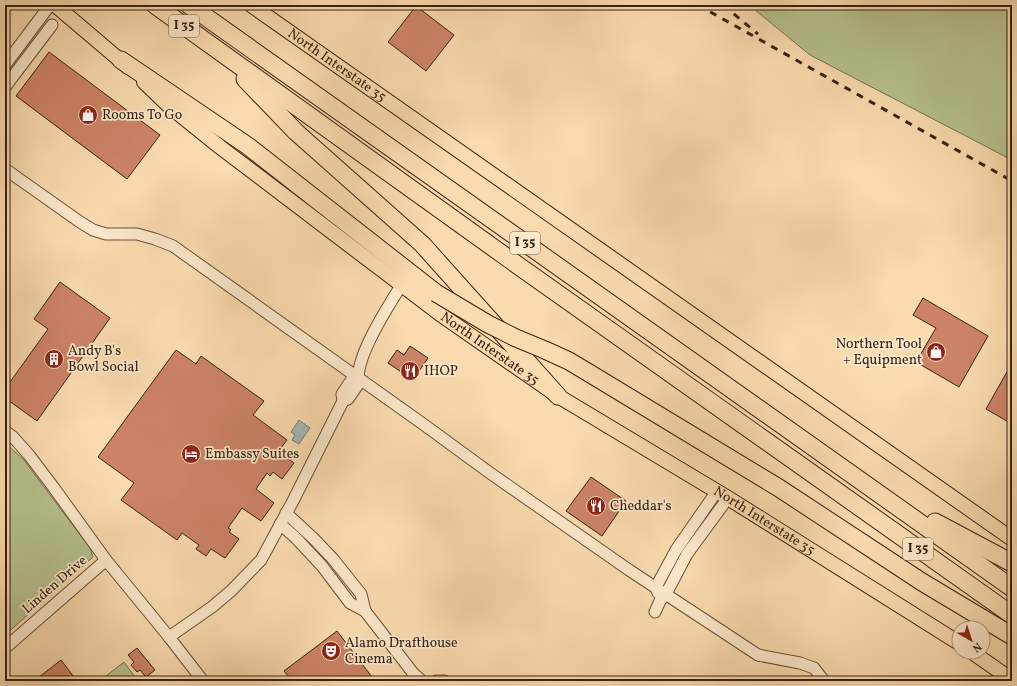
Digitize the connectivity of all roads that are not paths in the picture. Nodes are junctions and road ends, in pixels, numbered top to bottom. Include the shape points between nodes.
1 (50, 5) edge
2 (55, 5) edge
3 (155, 5) edge
4 (189, 5) edge
5 (251, 5) edge
6 (52, 25) dead end
7 (213, 46) junction
8 (121, 60) junction
9 (5, 65) edge
10 (5, 88) edge
11 (5, 169) edge
12 (402, 284) junction
13 (357, 377) junction
14 (558, 396) junction
15 (5, 431) edge
16 (861, 481) junction
17 (722, 495) junction
18 (286, 513) junction
19 (280, 524) junction
20 (1012, 539) edge
21 (106, 560) junction
22 (1012, 563) edge
23 (656, 587) junction
24 (1012, 588) edge
25 (663, 597) junction
26 (365, 611) junction
27 (654, 612) dead end
28 (1012, 615) edge
29 (1012, 636) edge
30 (169, 637) junction
31 (951, 638) edge
32 (5, 648) edge
33 (983, 660) edge
34 (1012, 680) edge
35 (203, 681) edge
36 (422, 681) edge
37 (436, 681) edge
38 (445, 681) edge
39 (824, 681) edge

1 - 9 street
2 - 8 main road, North Interstate 35
3 - 7 highway, I 35
4 - 16 highway, I 35
5 - 20 main road, North Interstate 35
6 - 10 street
7 - 14 highway via 296,132 422,244
7 - 28 highway, I 35
8 - 12 main road, North Interstate 35 via 168,105 220,147
8 - 29 highway, bridge via 248,146 436,293 488,324 557,355 589,374 779,488 922,582
11 - 13 street via 93,230 106,234 137,234 173,246
12 - 13 street via 372,333
12 - 14 main road, North Interstate 35 via 440,314
13 - 18 street via 359,383 348,399 343,401
13 - 23 street via 490,473
14 - 17 main road, North Interstate 35
15 - 21 street via 29,456
16 - 22 highway
16 - 24 highway, I 35
17 - 23 street via 676,550
17 - 25 street
17 - 31 main road, North Interstate 35
18 - 19 street
18 - 26 street via 333,559 361,594
19 - 26 street via 322,566 350,603
19 - 30 street via 261,560 231,592
21 - 30 street
21 - 32 street, Linden Drive
23 - 25 street
25 - 27 street
25 - 39 street via 758,654 814,668
26 - 36 street
30 - 35 street
33 - 34 main road
37 - 38 street

